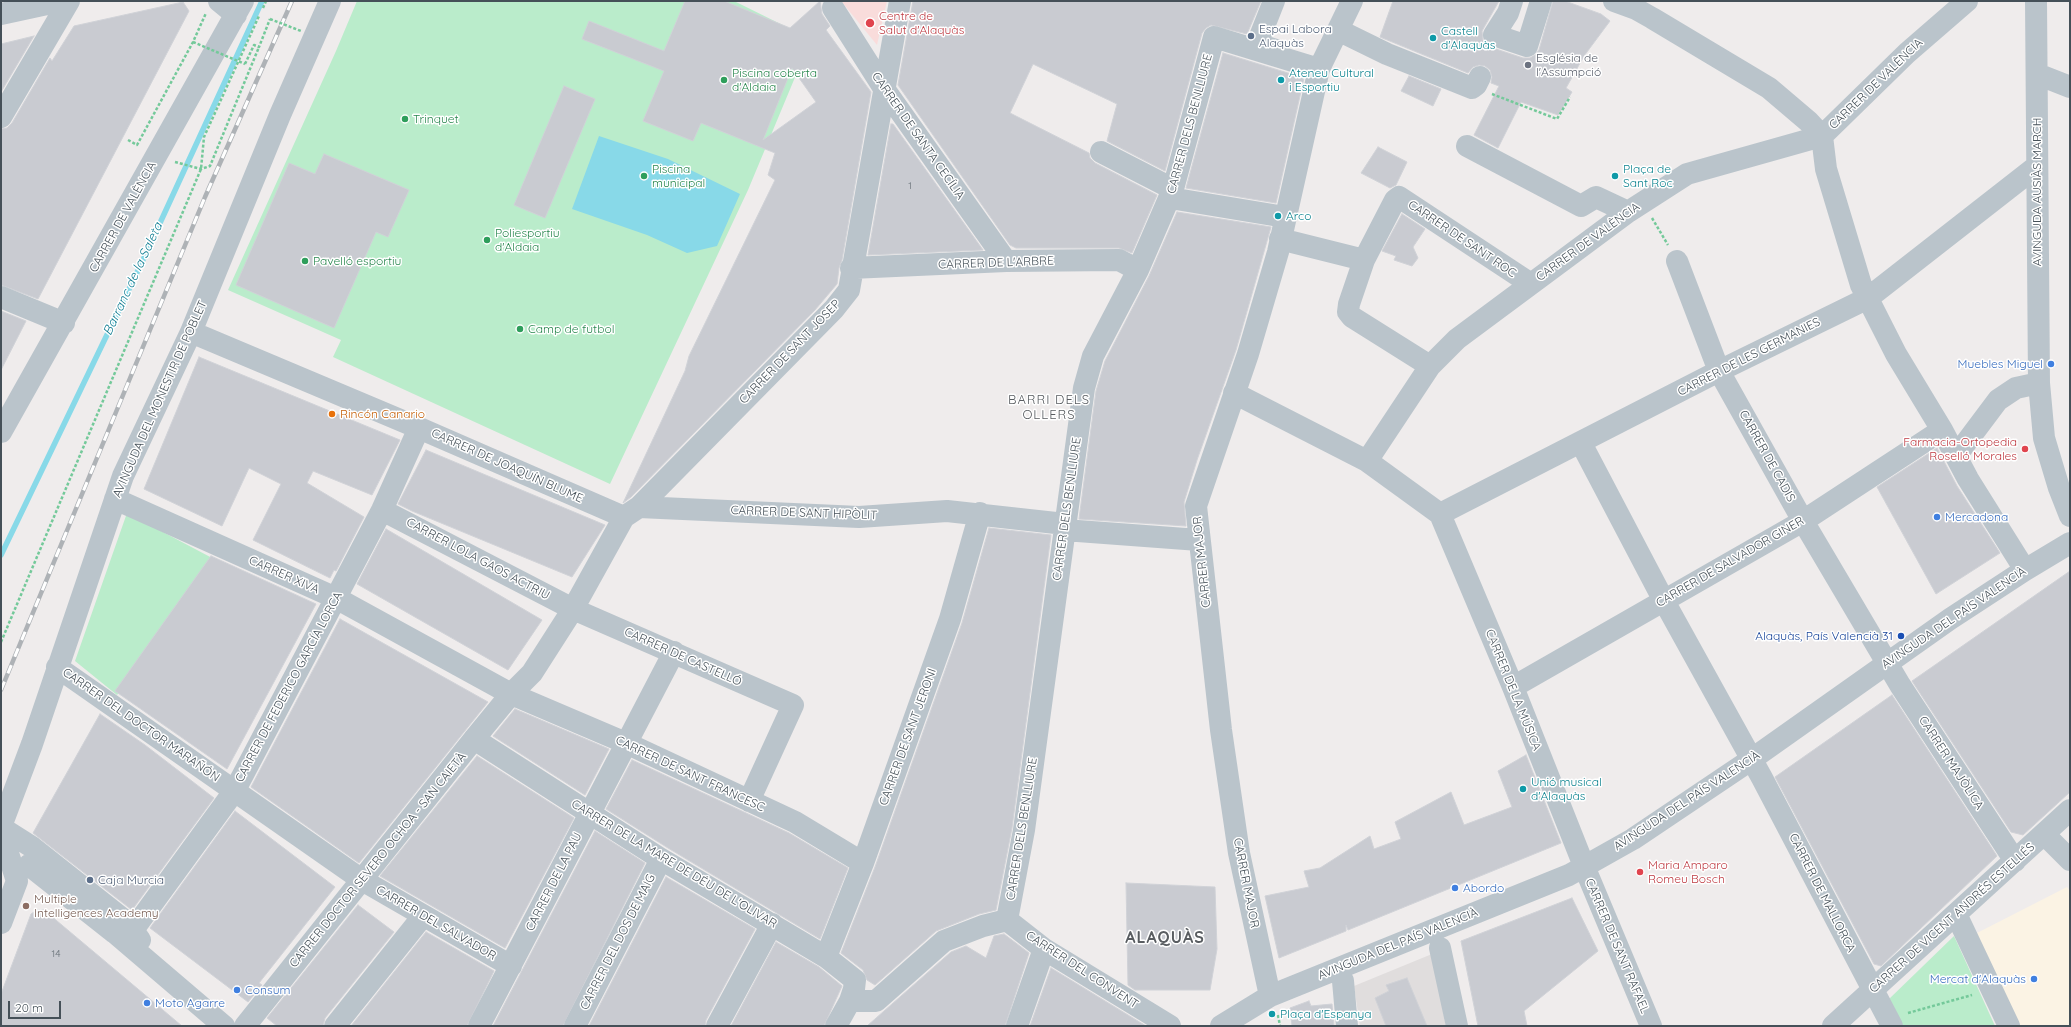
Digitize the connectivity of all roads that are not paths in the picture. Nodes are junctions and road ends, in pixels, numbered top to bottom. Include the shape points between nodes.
1 (61, 1) edge
2 (69, 1) edge
3 (330, 1) edge
4 (900, 1) edge
5 (1274, 1) edge
6 (1347, 1) edge
7 (1352, 1) edge
8 (1506, 1) edge
9 (1512, 1) edge
10 (1541, 1) edge
11 (1614, 1) edge
12 (1967, 1) edge
13 (2036, 1) edge
14 (213, 7) edge
15 (240, 8) edge
16 (833, 8) dead end
17 (1655, 10) edge
18 (1, 14) edge
19 (1338, 30) junction
20 (1494, 34) junction
21 (1319, 69) junction
22 (2037, 74) junction
23 (1476, 82) road end
24 (2070, 88) edge
25 (885, 90) junction
26 (1, 117) edge
27 (1822, 136) junction
28 (1468, 146) dead end
29 (1101, 152) dead end
30 (2037, 166) junction
31 (1172, 194) junction
32 (1635, 207) junction
33 (1285, 217) junction
34 (1280, 240) junction
35 (1364, 260) junction
36 (1006, 261) junction
37 (1677, 261) road end
38 (851, 268) junction
39 (1138, 270) junction
40 (1531, 284) junction
41 (1, 297) edge
42 (1868, 298) junction
43 (64, 322) junction
44 (191, 332) junction
45 (1430, 366) junction
46 (1720, 371) junction
47 (2039, 383) junction
48 (1234, 393) junction
49 (419, 428) junction
50 (1942, 430) junction
51 (1, 432) edge
52 (1581, 443) junction
53 (1956, 456) junction
54 (1367, 461) junction
55 (115, 499) junction
56 (382, 510) junction
57 (631, 512) junction
58 (980, 513) junction
59 (1440, 514) junction
60 (2070, 516) edge
61 (1804, 521) junction
62 (1064, 527) junction
63 (1199, 540) junction
64 (2070, 543) edge
65 (2025, 570) junction
66 (336, 598) junction
67 (1664, 601) junction
68 (573, 609) junction
69 (674, 652) junction
70 (1888, 664) junction
71 (58, 667) junction
72 (1513, 687) junction
73 (511, 694) junction
74 (474, 739) junction
75 (626, 743) junction
76 (1752, 759) junction
77 (235, 790) junction
78 (749, 801) junction
79 (2070, 810) edge
80 (589, 813) junction
81 (2, 828) junction
82 (2045, 835) junction
83 (2069, 852) edge
84 (661, 859) junction
85 (2015, 861) junction
86 (863, 863) junction
87 (1584, 866) junction
88 (23, 873) junction
89 (362, 880) junction
90 (1956, 914) junction
91 (423, 916) junction
92 (1007, 920) junction
93 (1, 923) edge
94 (772, 924) junction
95 (133, 930) junction
96 (1044, 948) junction
97 (1440, 948) dead end
98 (826, 957) junction
99 (511, 966) junction
100 (158, 968) junction
101 (1343, 981) dead end
102 (1872, 990) junction
103 (1270, 996) junction
104 (850, 1001) junction
105 (1890, 1023) edge
106 (224, 1026) edge
107 (245, 1026) edge
108 (334, 1026) edge
109 (479, 1026) edge
110 (575, 1026) edge
111 (717, 1026) edge
112 (836, 1026) edge
113 (1017, 1026) edge
114 (1170, 1026) edge
115 (1221, 1026) edge
116 (1347, 1026) edge
117 (1457, 1026) edge
118 (1651, 1026) edge
119 (1833, 1026) edge
120 (2009, 1026) edge

1 - 18 street
2 - 26 street
3 - 44 street, AVINGUDA DEL MONESTIR DE POBLET
4 - 25 street, CARRER DE SANT JOSEP
5 - 6 street via 1257,44 1317,62
7 - 19 street, CARRER MAJOR
8 - 20 street
9 - 20 street via 1508,13
10 - 20 street via 1527,46
11 - 17 street via 1636,9
12 - 27 street, CARRER DE VALÈNCIA via 1906,53
13 - 22 street, AVINGUDA AUSIÀS MARCH
14 - 15 street
15 - 43 street, CARRER DE VALÈNCIA
16 - 25 street, CARRER DE SANTA CECÍLIA
17 - 27 street via 1769,88
19 - 21 street, CARRER MAJOR
19 - 23 street via 1445,78
21 - 31 street, CARRER DELS BENLLIURE via 1214,37
21 - 33 street, CARRER MAJOR
22 - 24 street
22 - 30 street, AVINGUDA AUSIÀS MARCH
25 - 36 street, CARRER DE SANTA CECÍLIA
25 - 38 street, CARRER DE SANT JOSEP
27 - 32 street, CARRER DE VALÈNCIA via 1688,174
27 - 42 street via 1838,228
28 - 32 street via 1581,206 1596,197
29 - 31 street
30 - 42 street, CARRER DE LES GERMANIES
30 - 47 street, AVINGUDA AUSIÀS MARCH
31 - 33 street
31 - 39 street, CARRER DELS BENLLIURE
32 - 40 street, CARRER DE VALÈNCIA
33 - 34 street, CARRER MAJOR
34 - 35 street
34 - 48 street, CARRER MAJOR via 1248,354
35 - 40 street, CARRER DE SANT ROC via 1394,200 1399,196
35 - 45 street via 1348,312
36 - 38 street, CARRER DE L'ARBRE
36 - 39 street, CARRER DE L'ARBRE via 1119,260
37 - 46 street, CARRER DE CADIS
38 - 57 street, CARRER DE SANT JOSEP via 849,290 834,309
39 - 62 street, CARRER DELS BENLLIURE via 1093,356 1084,388
40 - 45 street, CARRER DE VALÈNCIA via 1457,339
41 - 43 street
42 - 46 street, CARRER DE LES GERMANIES
42 - 50 street via 1896,354
43 - 51 street, CARRER DE VALÈNCIA
44 - 49 street, CARRER DE JOAQUÍN BLUME
44 - 55 street, AVINGUDA DEL MONESTIR DE POBLET via 123,476
45 - 54 street, CARRER DE VALÈNCIA
46 - 52 street, CARRER DE LES GERMANIES
46 - 61 street, CARRER DE CADIS
47 - 53 street via 2016,388 1998,400
47 - 60 street, AVINGUDA AUSIÀS MARCH via 2044,438
48 - 54 street
48 - 63 street, CARRER MAJOR via 1196,506
49 - 56 street, CARRER DE FEDERICO GARCÍA LORCA
49 - 57 street, CARRER DE JOAQUÍN BLUME
50 - 53 street
50 - 61 street, CARRER DE SALVADOR GINER
52 - 59 street, CARRER DE LES GERMANIES
52 - 67 street, CARRER DE MALLORCA
53 - 65 street
54 - 59 street
55 - 66 street, CARRER XIVA
55 - 71 street, AVINGUDA DEL MONESTIR DE POBLET
56 - 66 street, CARRER DE FEDERICO GARCÍA LORCA
56 - 68 street, CARRER LOLA GAOS ACTRIU
57 - 58 street, CARRER DE SANT HIPÒLIT via 859,517 947,511
57 - 68 street, CARRER DE SANT JOSEP
58 - 62 street, CARRER DE SANT HIPÒLIT
58 - 86 street, CARRER DE SANT JERONI via 950,619
59 - 72 street, CARRER DE LA MÚSICA
61 - 67 street, CARRER DE SALVADOR GINER
61 - 70 street, CARRER DE CADIS
62 - 63 street, CARRER DE SANT HIPÒLIT
62 - 92 street, CARRER DELS BENLLIURE via 1024,830
63 - 103 street, CARRER MAJOR via 1220,722 1239,853
64 - 65 street, AVINGUDA DEL PAÍS VALENCIÀ
65 - 70 street, AVINGUDA DEL PAÍS VALENCIÀ via 1950,619
66 - 73 street, CARRER XIVA
66 - 77 street, CARRER DE FEDERICO GARCÍA LORCA
67 - 72 street, CARRER DE SALVADOR GINER
67 - 76 street, CARRER DE MALLORCA
68 - 69 street, CARRER DE CASTELLÓ
68 - 73 street, CARRER DOCTOR SEVERO OCHOA - SAN CAIETÀ via 532,673
69 - 75 street, CARRER DE LA PAU
69 - 78 street, CARRER DE CASTELLÓ via 793,705
70 - 76 street, AVINGUDA DEL PAÍS VALENCIÀ
70 - 85 street, CARRER MAJÒLICA
71 - 77 street, CARRER DEL DOCTOR MARAÑÓN
71 - 81 street, AVINGUDA DEL MONESTIR DE POBLET
72 - 87 street, CARRER DE LA MÚSICA
73 - 74 street, CARRER DOCTOR SEVERO OCHOA - SAN CAIETÀ
73 - 75 street, CARRER DE SANT FRANCESC
74 - 80 street, CARRER DE LA MARE DE DÉU DE L'OLIVAR
74 - 89 street, CARRER DOCTOR SEVERO OCHOA - SAN CAIETÀ
75 - 78 street, CARRER DE SANT FRANCESC
75 - 80 street, CARRER DE LA PAU
76 - 87 street, AVINGUDA DEL PAÍS VALENCIÀ via 1633,839
76 - 102 street, CARRER DE MALLORCA
77 - 89 street, CARRER DEL DOCTOR MARAÑÓN
77 - 95 street, CARRER DE FEDERICO GARCÍA LORCA
78 - 86 street, CARRER DE SANT FRANCESC via 796,822
79 - 82 street, CARRER DE VICENT ANDRÉS ESTELLÉS
80 - 84 street, CARRER DE LA MARE DE DÉU DE L'OLIVAR
80 - 99 street, CARRER DE LA PAU
81 - 88 street via 5,846
81 - 95 street via 32,847 128,923
82 - 83 street
82 - 85 street, CARRER DE VICENT ANDRÉS ESTELLÉS
84 - 94 street, CARRER DE LA MARE DE DÉU DE L'OLIVAR
84 - 110 street, CARRER DEL DOS DE MAIG
85 - 90 street, CARRER DE VICENT ANDRÉS ESTELLÉS
86 - 98 street, CARRER DE SANT JERONI
87 - 103 street, AVINGUDA DEL PAÍS VALENCIÀ via 1562,878
87 - 118 street, CARRER DE SANT RAFAEL
88 - 93 street
88 - 100 street via 34,888 120,950
89 - 91 street, CARRER DEL SALVADOR
89 - 107 street, CARRER DOCTOR SEVERO OCHOA - SAN CAIETÀ
90 - 102 street, CARRER DE VICENT ANDRÉS ESTELLÉS
90 - 120 street
91 - 99 street, CARRER DEL SALVADOR
91 - 108 street
92 - 96 street, CARRER DEL CONVENT
92 - 104 street via 944,941 876,1001
94 - 98 street, CARRER DE LA MARE DE DÉU DE L'OLIVAR
94 - 111 street
95 - 100 street
96 - 113 street
96 - 114 street, CARRER DEL CONVENT
97 - 117 street
98 - 104 street, CARRER DE LA MARE DE DÉU DE L'OLIVAR via 855,980
99 - 109 street, CARRER DE LA PAU
100 - 106 street
101 - 116 street
102 - 105 street, CARRER DE MALLORCA
102 - 119 street, CARRER DE VICENT ANDRÉS ESTELLÉS
103 - 115 street, AVINGUDA DEL PAÍS VALENCIÀ
104 - 112 street

